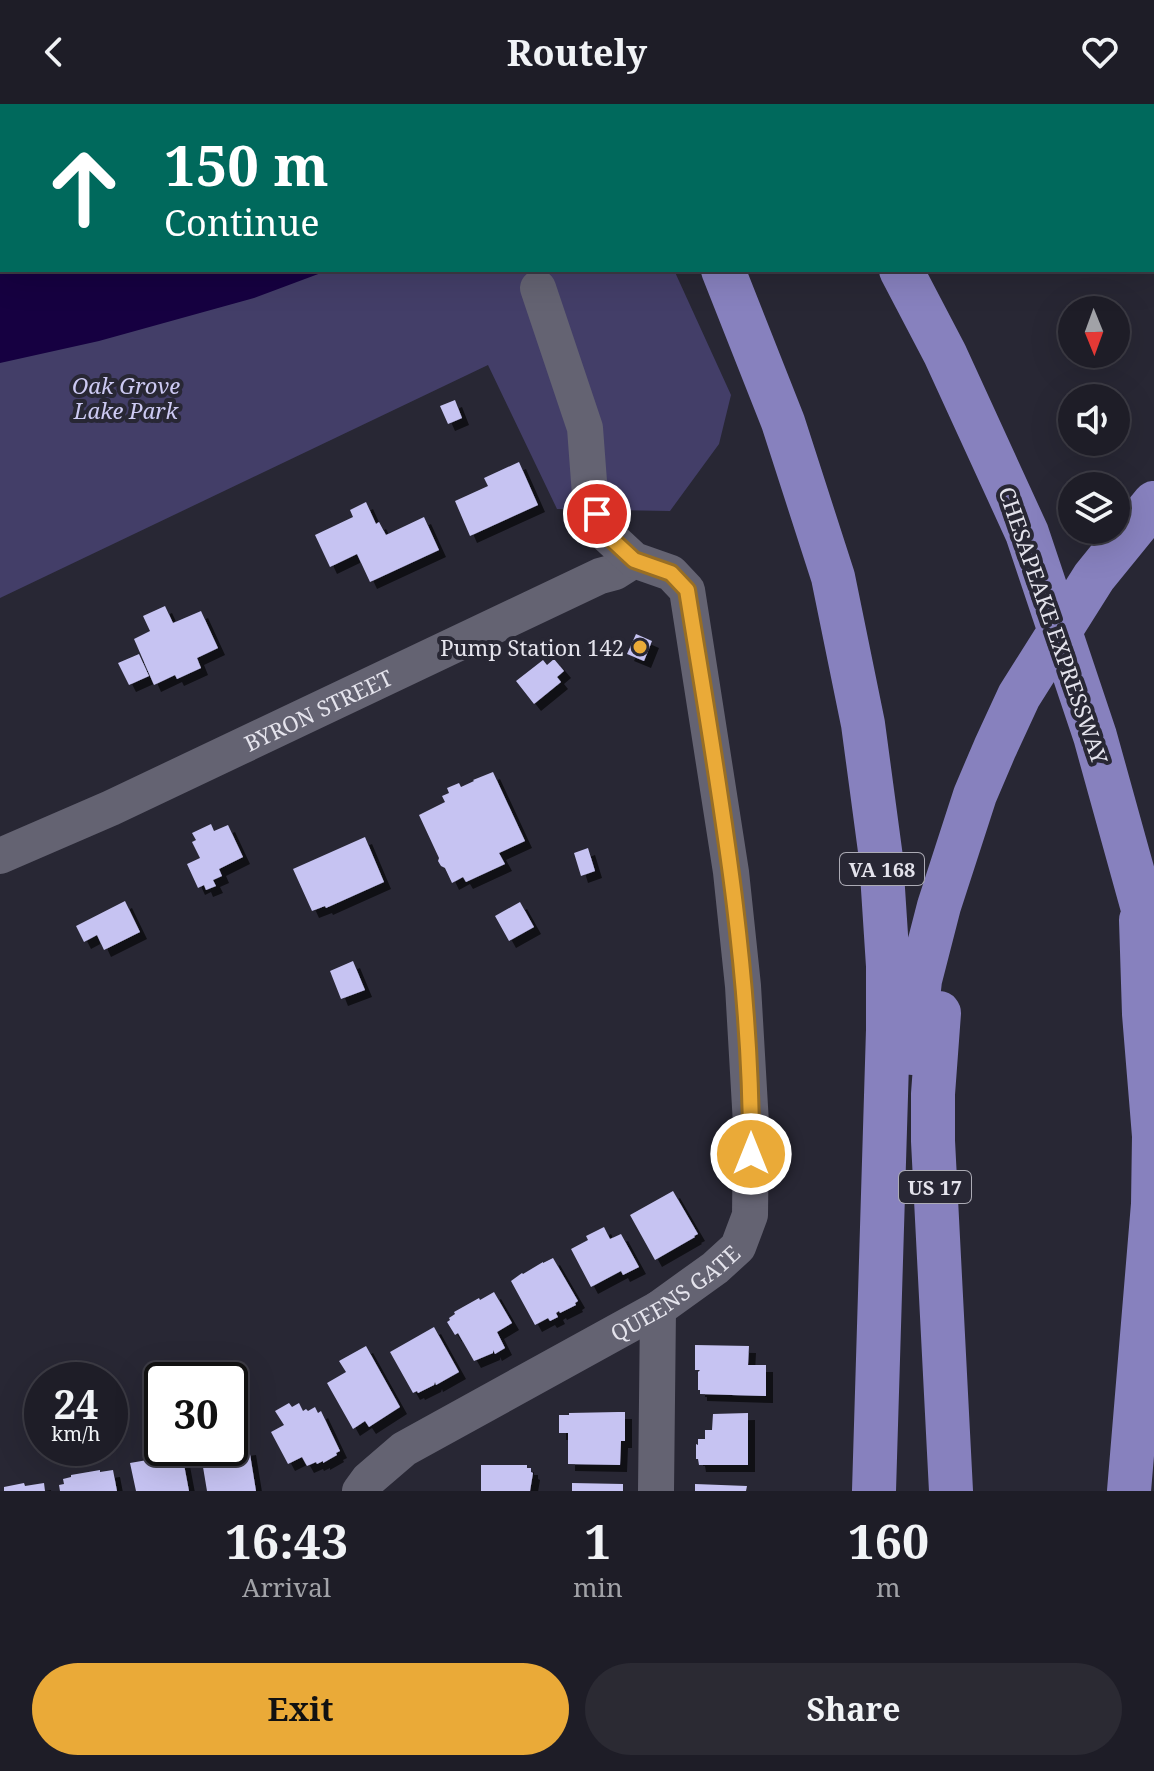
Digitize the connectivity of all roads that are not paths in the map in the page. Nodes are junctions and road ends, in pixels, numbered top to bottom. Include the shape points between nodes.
1 (724, 272) edge
2 (902, 272) edge
3 (538, 288) dead end
4 (1154, 503) edge
5 (634, 560) junction
6 (0, 856) edge
7 (946, 883) junction
8 (1140, 894) junction
9 (1154, 949) edge
10 (658, 1309) junction
11 (360, 1491) edge
12 (656, 1491) edge
13 (874, 1491) edge
14 (897, 1491) edge
15 (951, 1491) edge
16 (1129, 1491) edge

1 - 13 highway, VA 168 via 783,422 833,577 863,724 881,858 888,1030
2 - 8 highway, CHESAPEAKE EXPRESSWAY via 1027,533 1095,736
3 - 5 street via 585,428 590,495 605,533
4 - 7 highway, US 17 via 1094,577 1019,696 975,795
5 - 6 street, BYRON STREET
5 - 10 street, QUEENS GATE via 671,573 687,590 731,872 751,1124 750,1215 738,1247
7 - 14 highway via 920,980 912,1053
7 - 15 highway, US 17 via 933,1141
8 - 9 highway, CHESAPEAKE EXPRESSWAY
8 - 16 highway via 1153,1204
10 - 11 street, QUEENS GATE via 404,1449
10 - 12 street

